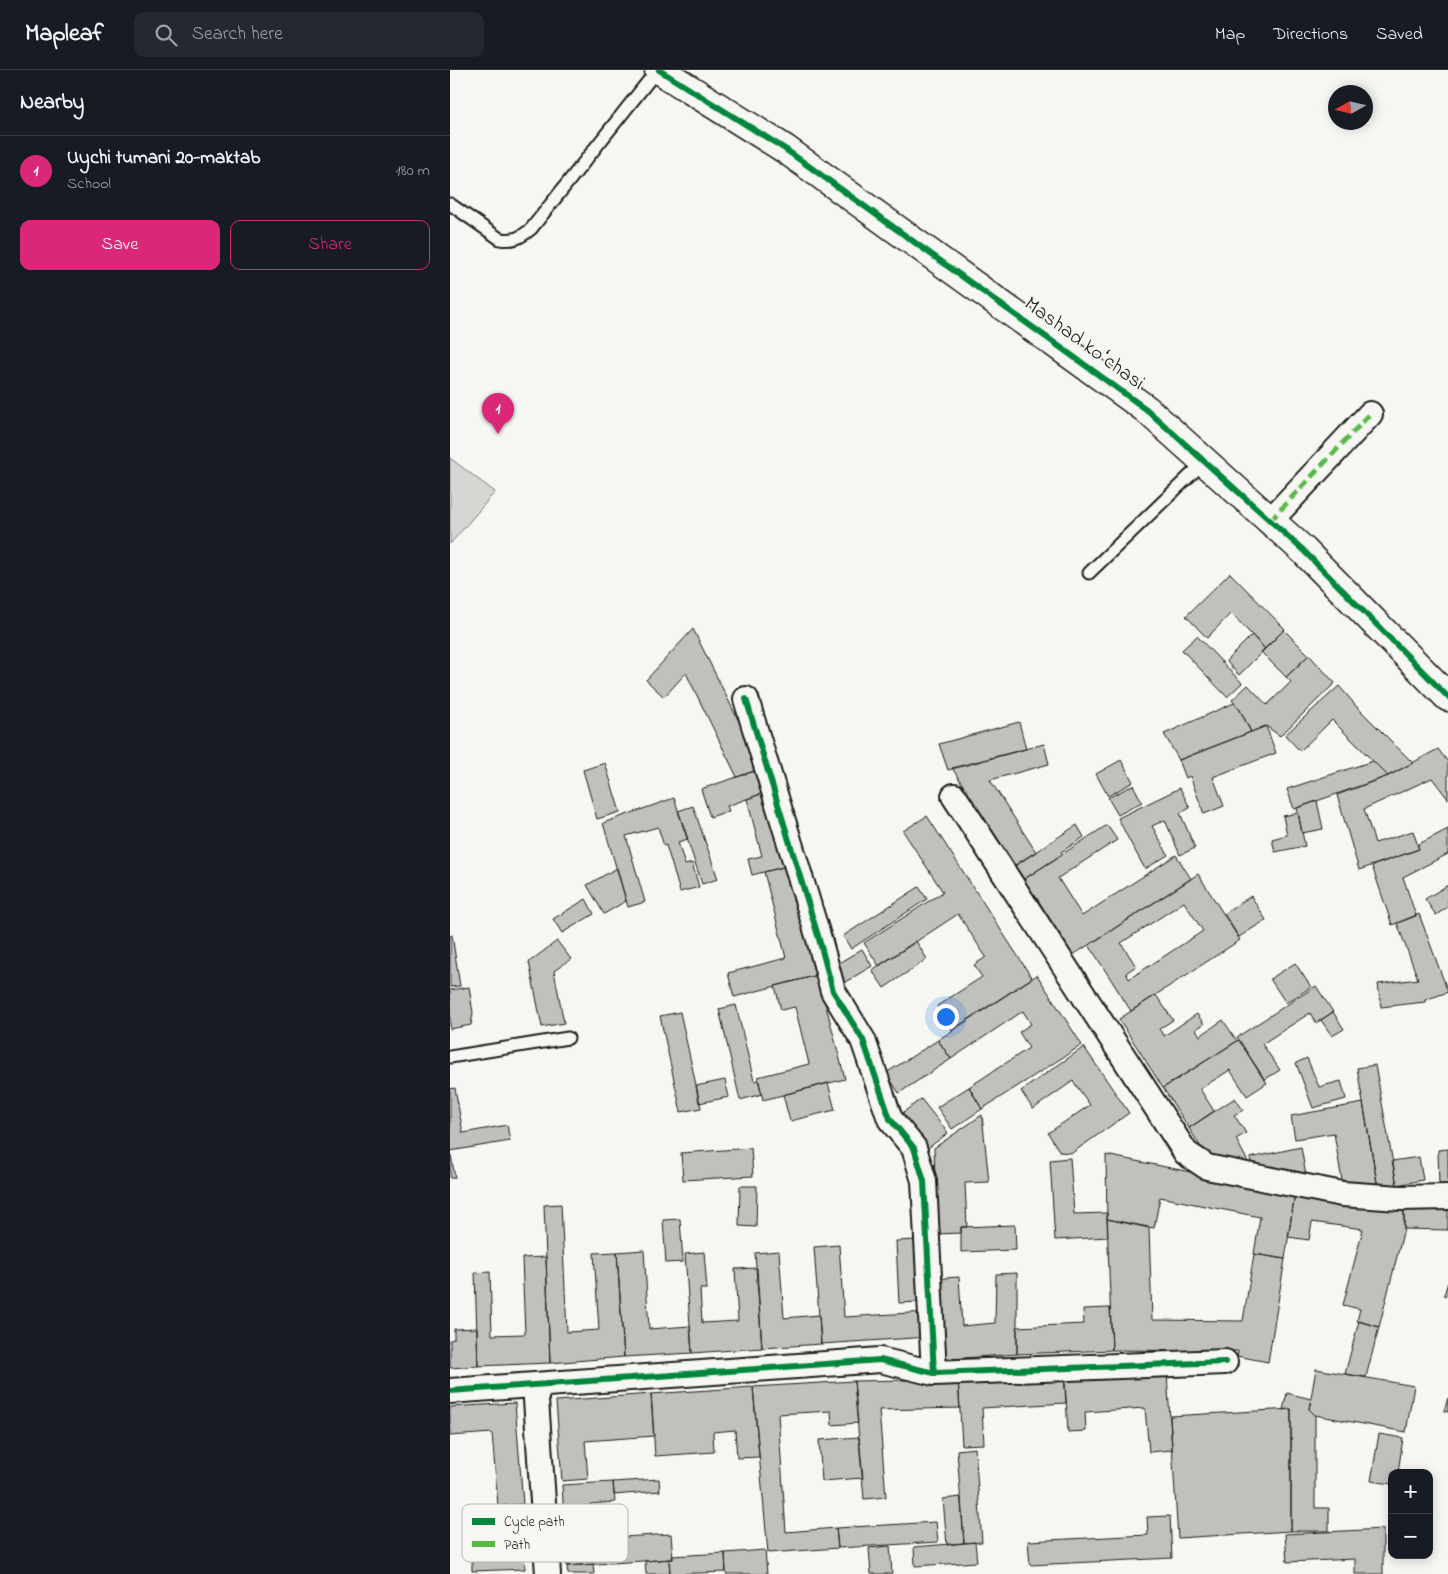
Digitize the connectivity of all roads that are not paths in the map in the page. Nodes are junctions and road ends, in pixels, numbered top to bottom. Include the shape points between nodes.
1 (658, 70) edge
2 (450, 204) edge
3 (1370, 414) dead end
4 (1204, 462) junction
5 (1270, 521) junction
6 (1089, 573) dead end
7 (1448, 697) edge
8 (746, 699) dead end
9 (954, 796) dead end
10 (568, 1038) dead end
11 (450, 1057) edge
12 (1448, 1196) edge
13 (1225, 1362) dead end
14 (934, 1372) junction
15 (535, 1385) junction
16 (450, 1391) edge
17 (543, 1504) edge

1 - 2 lane via 531,229 521,237 500,239
1 - 4 street, Mashad koʻchasi via 785,150 1146,409
3 - 5 street
4 - 5 street, Mashad koʻchasi
4 - 6 lane
5 - 7 street, Mashad koʻchasi via 1303,550
8 - 14 street via 832,991 863,1040 890,1119 914,1148 924,1181
9 - 12 street via 1186,1153 1207,1167 1342,1194 1400,1198
10 - 11 lane
13 - 14 street
14 - 15 street via 880,1360
15 - 16 street
15 - 17 street

